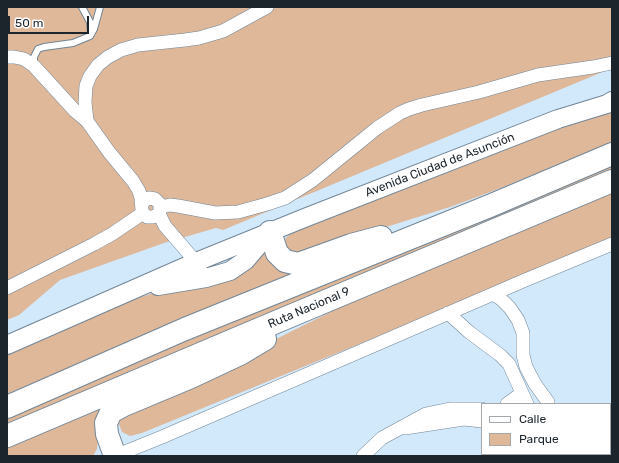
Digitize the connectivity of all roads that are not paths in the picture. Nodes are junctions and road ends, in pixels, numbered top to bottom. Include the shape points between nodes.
1 (82, 7) edge
2 (100, 7) edge
3 (267, 7) edge
4 (91, 33) junction
5 (7, 57) edge
6 (612, 63) edge
7 (34, 66) junction
8 (612, 101) edge
9 (87, 121) junction
10 (612, 154) edge
11 (612, 181) edge
12 (492, 205) junction
13 (151, 207) junction
14 (270, 232) junction
15 (612, 244) edge
16 (196, 262) junction
17 (206, 278) junction
18 (7, 288) edge
19 (128, 292) junction
20 (493, 294) junction
21 (330, 300) junction
22 (448, 313) junction
23 (7, 345) edge
24 (526, 400) edge
25 (512, 403) edge
26 (549, 403) edge
27 (7, 407) edge
28 (481, 409) edge
29 (481, 421) edge
30 (399, 429) junction
31 (7, 436) edge
32 (115, 456) edge
33 (363, 456) edge

1 - 4 lane via 90,22
2 - 4 lane
3 - 9 street via 224,31 199,38 138,45 108,57 98,65 86,86
4 - 7 lane via 90,36 73,43 38,49 34,57
5 - 7 street via 24,59
6 - 13 street via 538,75 409,109 377,128 313,180 285,198 267,204 238,212 215,212 170,205
7 - 9 street
8 - 14 street, Avenida Ciudad de Asunción via 558,119
9 - 13 street
10 - 12 highway
11 - 21 highway, Ruta Nacional 9
12 - 14 highway via 351,245 298,264 285,261 278,253
12 - 27 highway via 185,329
13 - 16 street
13 - 18 street via 112,234
14 - 16 street, Avenida Ciudad de Asunción
14 - 17 street, Avenida Ciudad de Asunción via 246,260 230,271
15 - 20 street
16 - 17 street
16 - 19 street, Avenida Ciudad de Asunción
17 - 19 street, Avenida Ciudad de Asunción
19 - 23 street, Avenida Ciudad de Asunción
20 - 22 street
20 - 26 street via 510,308 518,320 526,367
21 - 31 highway, Ruta Nacional 9
21 - 32 highway via 240,354 111,412 106,423 107,434
22 - 24 street via 509,364
22 - 32 street
24 - 25 street
24 - 26 street via 539,399
28 - 30 street via 437,411
29 - 30 street via 464,419
30 - 33 street via 382,438

